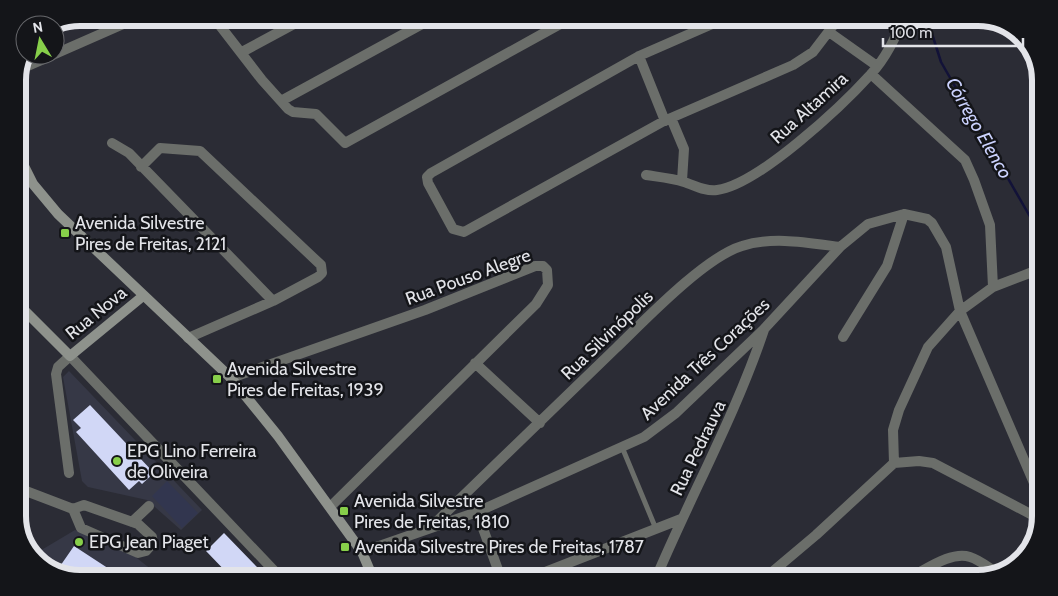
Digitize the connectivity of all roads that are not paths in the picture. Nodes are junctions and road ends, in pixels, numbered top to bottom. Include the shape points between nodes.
1 (119, 26) edge
2 (221, 26) edge
3 (290, 26) edge
4 (418, 26) edge
5 (557, 26) edge
6 (707, 26) edge
7 (833, 26) edge
8 (899, 26) edge
9 (829, 32) junction
10 (65, 50) edge
11 (242, 52) junction
12 (638, 56) junction
13 (874, 70) junction
14 (281, 101) junction
15 (668, 119) junction
16 (112, 143) dead end
17 (140, 167) junction
18 (26, 170) edge
19 (646, 175) dead end
20 (682, 181) junction
21 (904, 214) junction
22 (840, 247) junction
23 (1032, 272) edge
24 (993, 287) junction
25 (143, 296) junction
26 (273, 301) junction
27 (960, 311) junction
28 (26, 312) edge
29 (764, 330) junction
30 (843, 337) dead end
31 (188, 338) junction
32 (70, 356) junction
33 (475, 363) junction
34 (231, 378) junction
35 (540, 423) junction
36 (622, 447) junction
37 (894, 463) junction
38 (69, 473) dead end
39 (1032, 478) edge
40 (26, 491) edge
41 (150, 506) dead end
42 (330, 507) junction
43 (73, 509) junction
44 (477, 512) junction
45 (1032, 515) edge
46 (681, 519) junction
47 (132, 522) junction
48 (432, 526) junction
49 (656, 528) junction
50 (362, 552) junction
51 (989, 568) edge
52 (273, 570) edge
53 (370, 570) edge
54 (498, 570) edge
55 (550, 570) edge
56 (659, 570) edge
57 (774, 570) edge
58 (925, 570) edge

1 - 10 street
2 - 11 street
3 - 11 street
4 - 14 street
5 - 14 street via 346,143 316,114 293,112
6 - 12 street
7 - 9 street
8 - 13 street, Rua Altamira
9 - 13 street
9 - 15 street via 813,52 793,65
11 - 14 street
12 - 15 street
12 - 15 street via 431,173 427,177 428,184 453,229 464,232
13 - 20 street, Rua Altamira via 800,142 754,174 726,188 710,191
13 - 24 street via 965,160 990,225
15 - 20 street via 684,150
16 - 17 street via 128,152
17 - 26 street
17 - 26 street via 160,148 200,151 321,265 322,273 318,278
18 - 25 main road via 46,202
19 - 20 street, Rua Altamira
21 - 22 street, Avenida Três Corações via 868,224
21 - 27 street, Avenida Três Corações via 927,219 938,231 948,254
21 - 30 street via 887,266
22 - 29 street, Avenida Três Corações
22 - 35 street, Rua Silvinópolis via 758,242 731,250 666,300
23 - 24 street
24 - 27 street
25 - 31 main road
25 - 32 main road, Rua Nova
26 - 31 street
27 - 37 street via 928,347 899,410 893,430
27 - 39 street, Avenida Três Corações
28 - 32 main road
29 - 36 street, Avenida Três Corações via 662,425
29 - 46 street, Rua Pedrauva via 734,410
31 - 34 main road
32 - 38 street via 58,367 56,374
32 - 52 street
33 - 34 street, Rua Pouso Alegre via 544,294 548,278 547,270 542,266
33 - 35 street
33 - 42 street, Rua Pouso Alegre
34 - 42 main road
35 - 48 street, Rua Silvinópolis
36 - 44 street, Avenida Três Corações
36 - 49 lane
37 - 45 street via 933,463
37 - 57 street
40 - 43 street
41 - 47 street
42 - 50 main road
43 - 47 street via 84,505
43 - 47 street via 81,528 138,553 146,551 152,537
44 - 48 street, Avenida Três Corações
44 - 54 street
46 - 49 street
46 - 56 street, Rua Pedrauva
48 - 50 street, Avenida Três Corações
49 - 55 street
50 - 53 main road
51 - 58 street via 963,556

